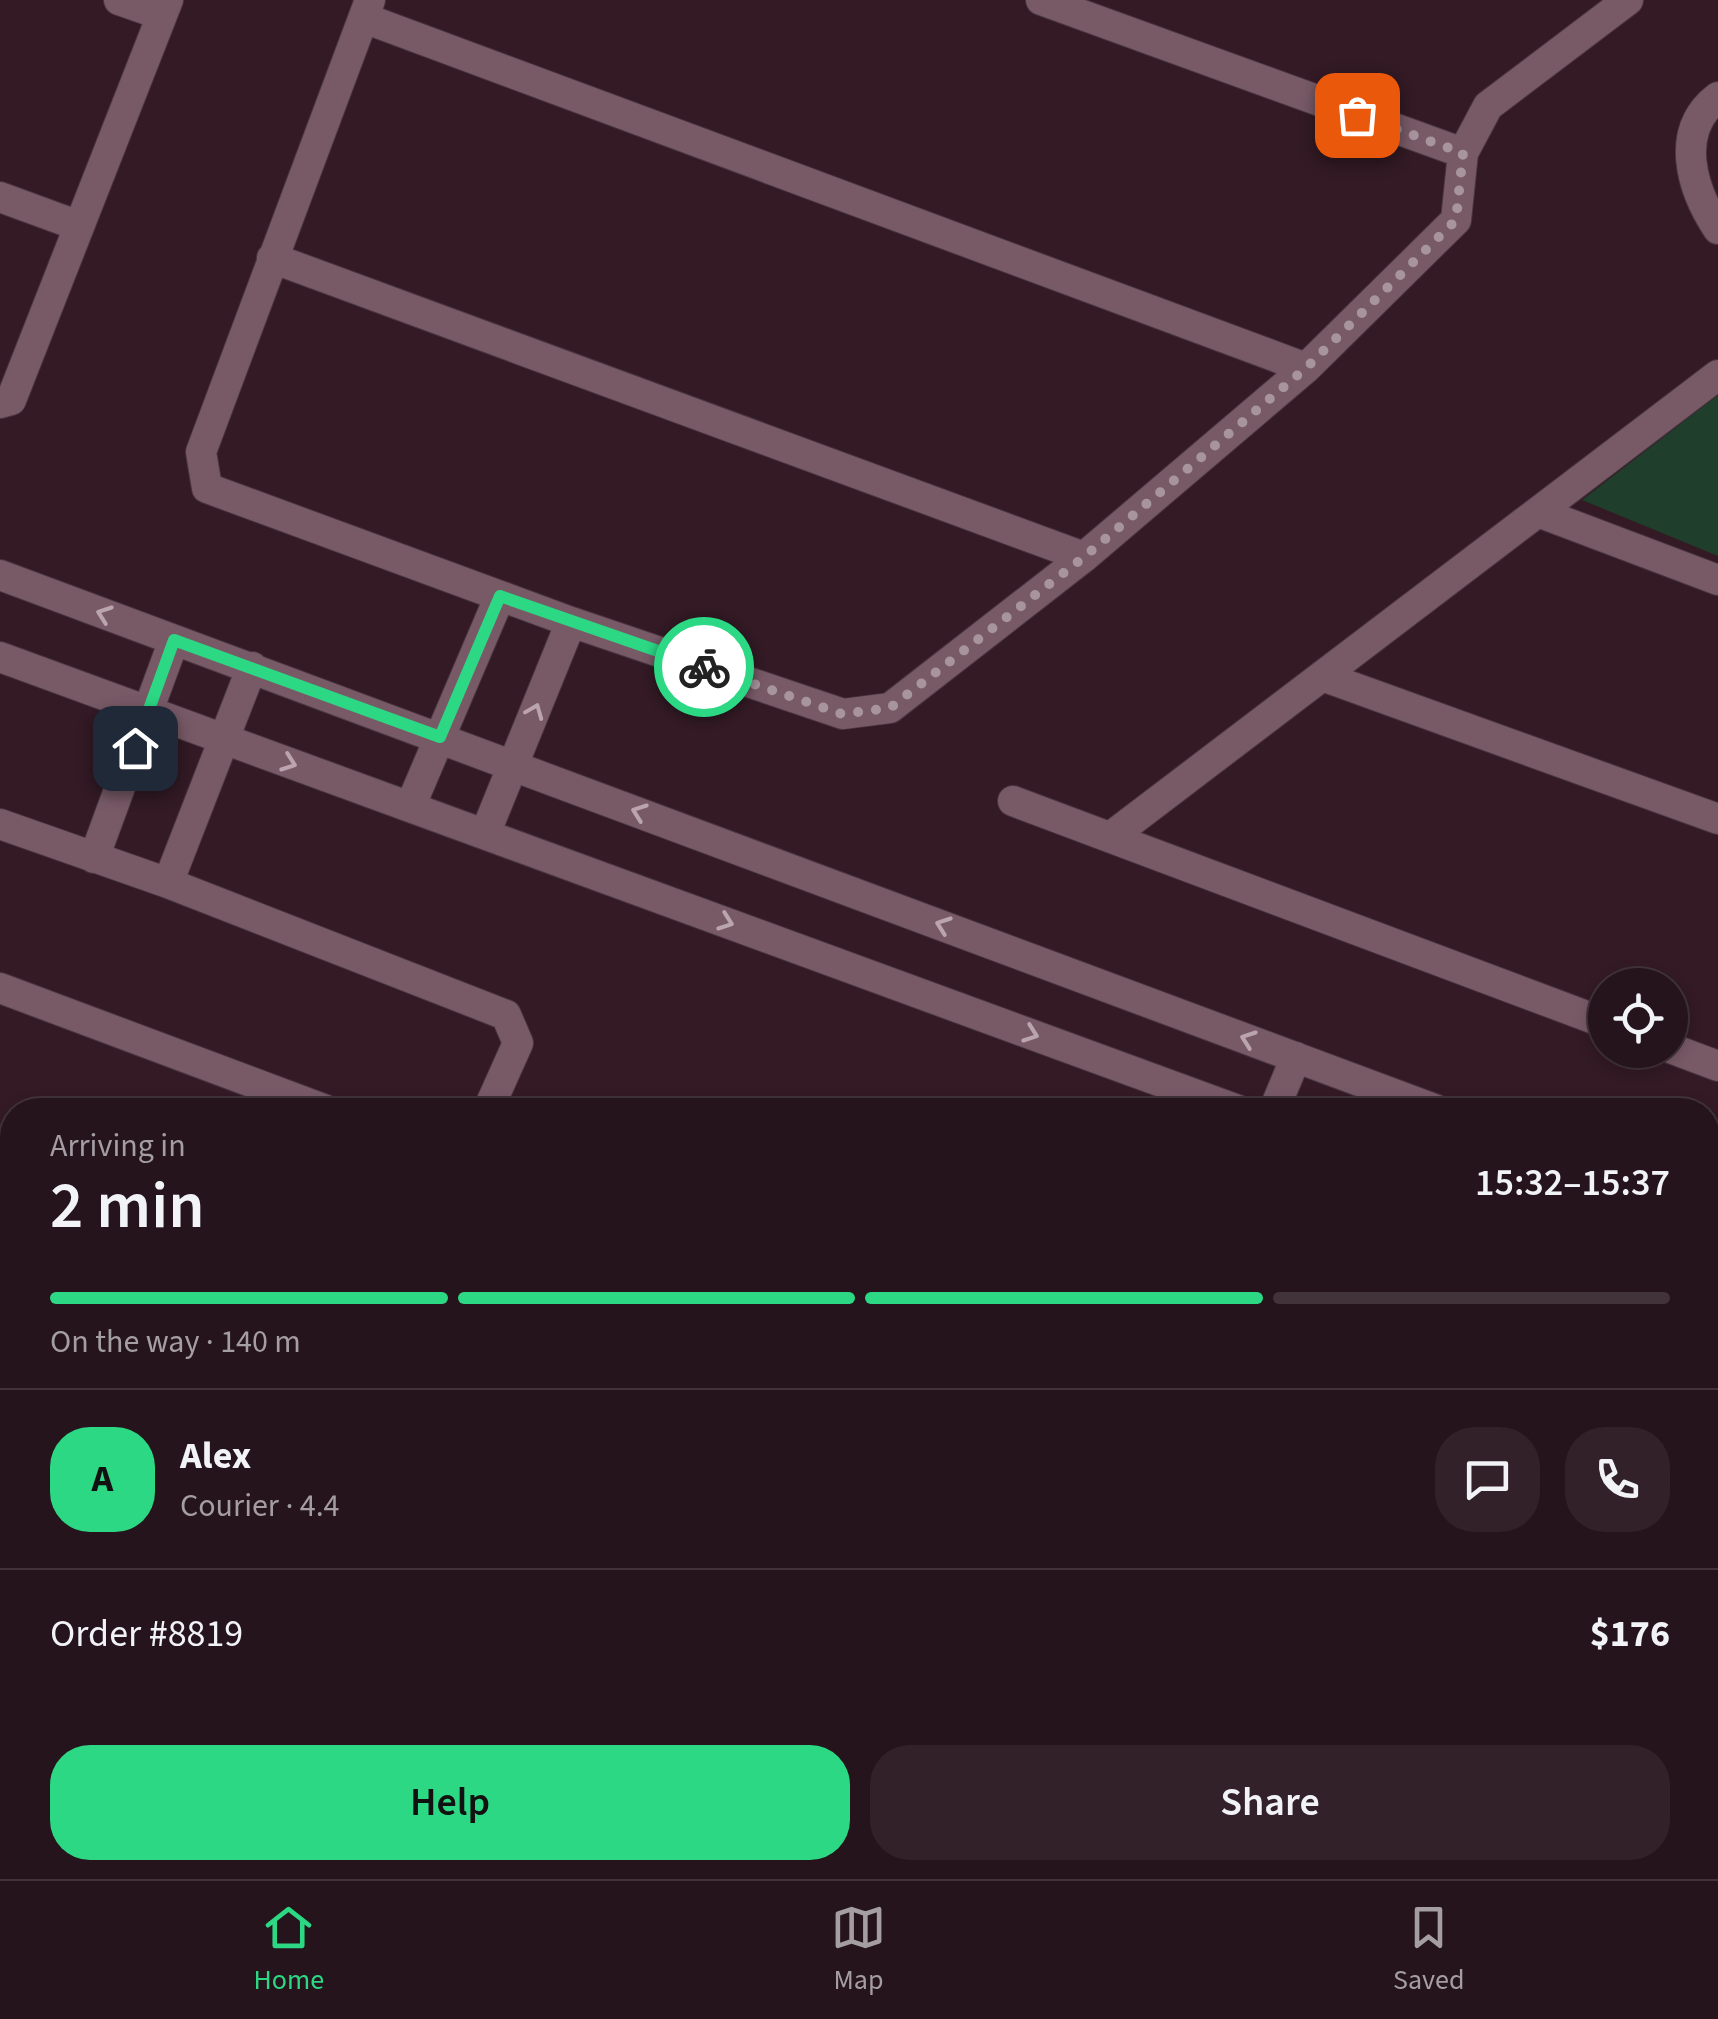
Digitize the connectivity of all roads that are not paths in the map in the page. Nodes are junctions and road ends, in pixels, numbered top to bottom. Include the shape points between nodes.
1 (119, 0) edge
2 (1041, 0) edge
3 (1628, 0) edge
4 (165, 8) edge
5 (367, 9) edge
6 (1718, 97) edge
7 (1463, 153) junction
8 (1706, 181) edge
9 (0, 197) edge
10 (79, 226) junction
11 (1718, 228) edge
12 (272, 258) junction
13 (1306, 368) junction
14 (1718, 375) edge
15 (0, 403) edge
16 (1538, 512) junction
17 (1084, 557) junction
18 (0, 575) edge
19 (1718, 580) edge
20 (500, 596) junction
21 (572, 622) junction
22 (174, 640) junction
23 (0, 657) edge
24 (252, 667) junction
25 (1322, 676) junction
26 (149, 712) junction
27 (440, 737) junction
28 (224, 739) junction
29 (513, 765) junction
30 (1012, 801) dead end
31 (410, 807) junction
32 (1718, 819) edge
33 (0, 824) edge
34 (486, 834) junction
35 (1113, 835) junction
36 (94, 858) junction
37 (168, 883) junction
38 (0, 988) edge
39 (1588, 1017) edge
40 (1688, 1055) edge
41 (1296, 1057) junction
42 (1718, 1066) edge
43 (1358, 1096) edge
44 (294, 1098) edge
45 (493, 1098) edge
46 (1205, 1098) edge
47 (1279, 1098) edge

1 - 4 street
2 - 7 street
3 - 7 street via 1488,106
4 - 10 street
5 - 12 street
5 - 13 street
6 - 8 street via 1694,130 1689,161
7 - 13 street via 1456,220
8 - 11 street
9 - 10 street
10 - 15 street via 11,400
12 - 17 street
12 - 20 street via 202,452 208,488
13 - 17 street
14 - 16 street
16 - 19 street
16 - 25 street
17 - 21 street via 890,708 842,714
22 -> 18 street
20 - 21 street
20 - 27 street
29 -> 21 street
22 - 24 street
22 - 26 street
23 - 26 street
24 - 27 street
24 - 28 street
25 - 32 street
25 - 35 street
26 - 28 street
26 - 36 street
27 - 29 street
27 - 31 street
28 -> 31 street
28 - 37 street
29 - 34 street
41 -> 29 street
30 - 35 street
31 - 34 street
33 - 36 street
34 -> 46 street
35 - 39 street
36 - 37 street
37 - 45 street via 506,1015 518,1043
38 - 44 street
40 - 42 street
41 - 43 street
41 - 47 street

